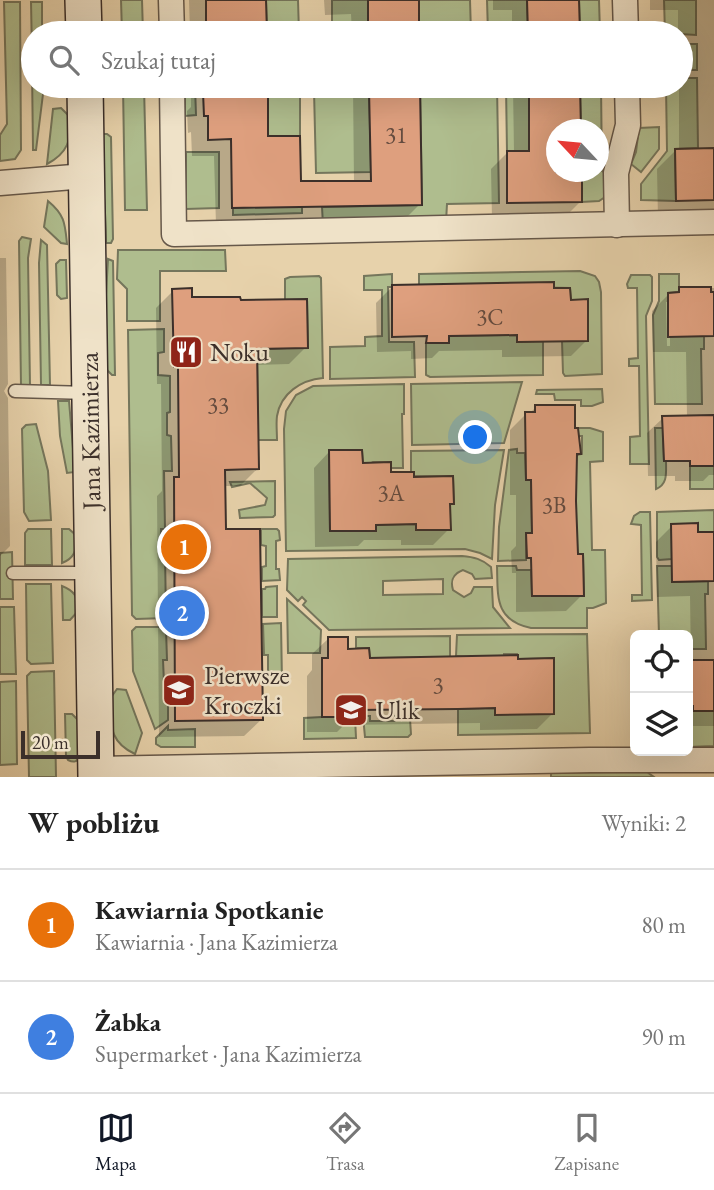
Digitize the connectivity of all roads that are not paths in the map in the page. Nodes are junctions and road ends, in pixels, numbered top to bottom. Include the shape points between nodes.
1 (83, 0) edge
2 (172, 0) edge
3 (625, 0) edge
4 (84, 21) edge
5 (172, 21) edge
6 (626, 21) edge
7 (85, 98) edge
8 (172, 98) edge
9 (627, 98) edge
10 (86, 176) junction
11 (0, 183) edge
12 (714, 222) edge
13 (617, 225) junction
14 (15, 391) dead end
15 (89, 393) junction
16 (13, 573) dead end
17 (92, 573) junction
18 (714, 760) edge
19 (396, 770) edge
20 (312, 771) edge
21 (96, 773) edge

1 - 4 street
2 - 5 street
3 - 6 street
7 - 10 street, Jana Kazimierza
8 - 13 street via 174,234
9 - 13 street via 628,125 616,173
10 - 11 street
10 - 15 street, Jana Kazimierza
12 - 13 street
14 - 15 lane
15 - 17 street, Jana Kazimierza
16 - 17 lane
17 - 21 street, Jana Kazimierza
18 - 19 street
19 - 20 street
20 - 21 street

